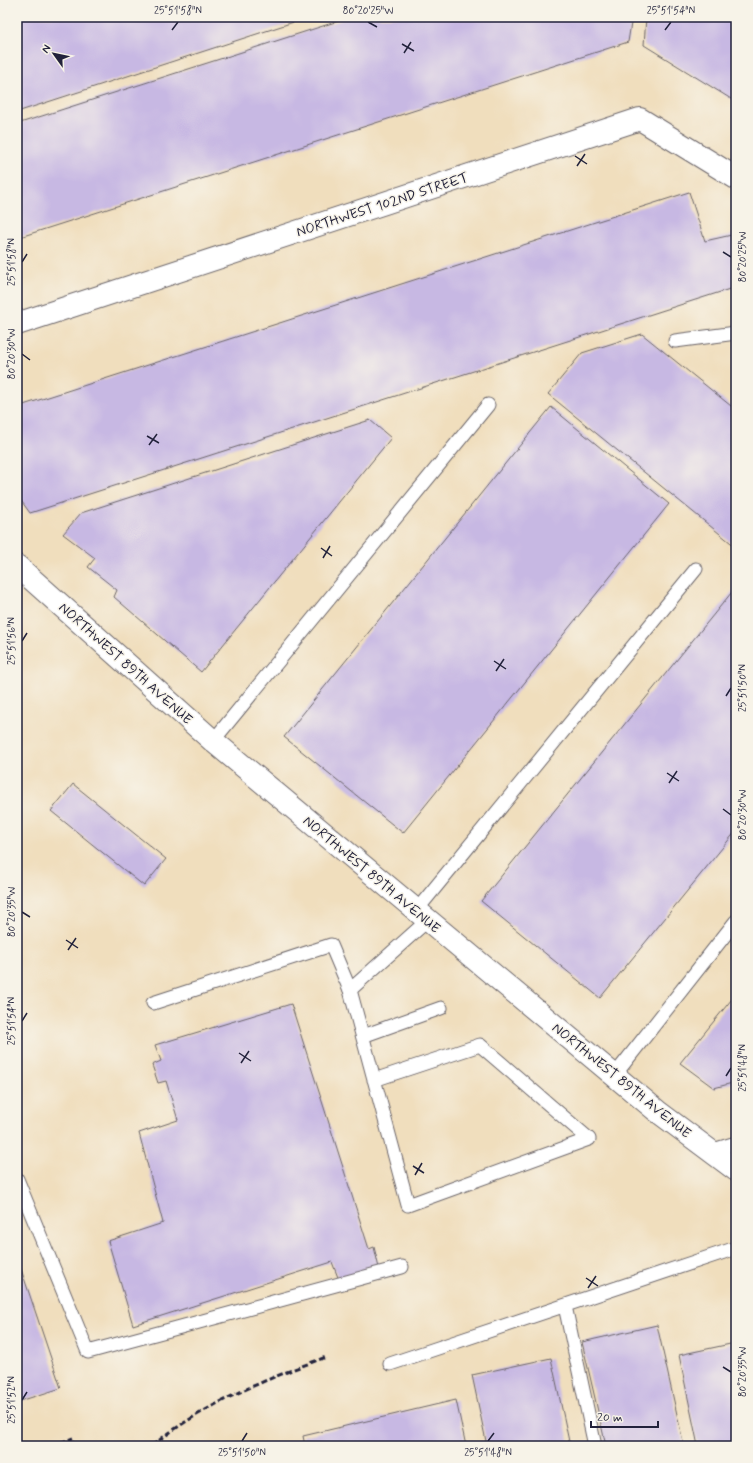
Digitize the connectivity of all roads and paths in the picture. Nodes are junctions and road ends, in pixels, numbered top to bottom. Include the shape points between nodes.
1 (736, 178) edge
2 (17, 324) edge
3 (736, 333) edge
4 (675, 341) dead end
5 (488, 405) dead end
6 (17, 566) edge
7 (696, 569) dead end
8 (213, 741) junction
9 (422, 916) junction
10 (736, 922) edge
11 (350, 990) junction
12 (153, 1003) dead end
13 (441, 1008) dead end
14 (363, 1036) junction
15 (614, 1076) junction
16 (374, 1080) junction
17 (736, 1143) edge
18 (710, 1151) junction
19 (736, 1170) edge
20 (17, 1179) edge
21 (736, 1248) edge
22 (402, 1267) dead end
23 (564, 1306) junction
24 (390, 1364) dead end
25 (595, 1446) edge

1 - 2 street, NORTHWEST 102ND STREET via 640,119
3 - 4 lane
5 - 8 lane
6 - 8 street, NORTHWEST 89TH AVENUE
7 - 9 lane
8 - 9 street, NORTHWEST 89TH AVENUE
9 - 11 lane
9 - 15 street, NORTHWEST 89TH AVENUE
10 - 15 lane
11 - 12 lane via 331,945
11 - 14 lane
13 - 14 lane
14 - 16 lane
15 - 18 street, NORTHWEST 89TH AVENUE
16 - 16 lane via 408,1205 589,1139 480,1045
17 - 18 lane
18 - 19 street, NORTHWEST 89TH AVENUE
20 - 22 lane via 88,1352
21 - 23 lane
23 - 24 lane
23 - 25 lane

